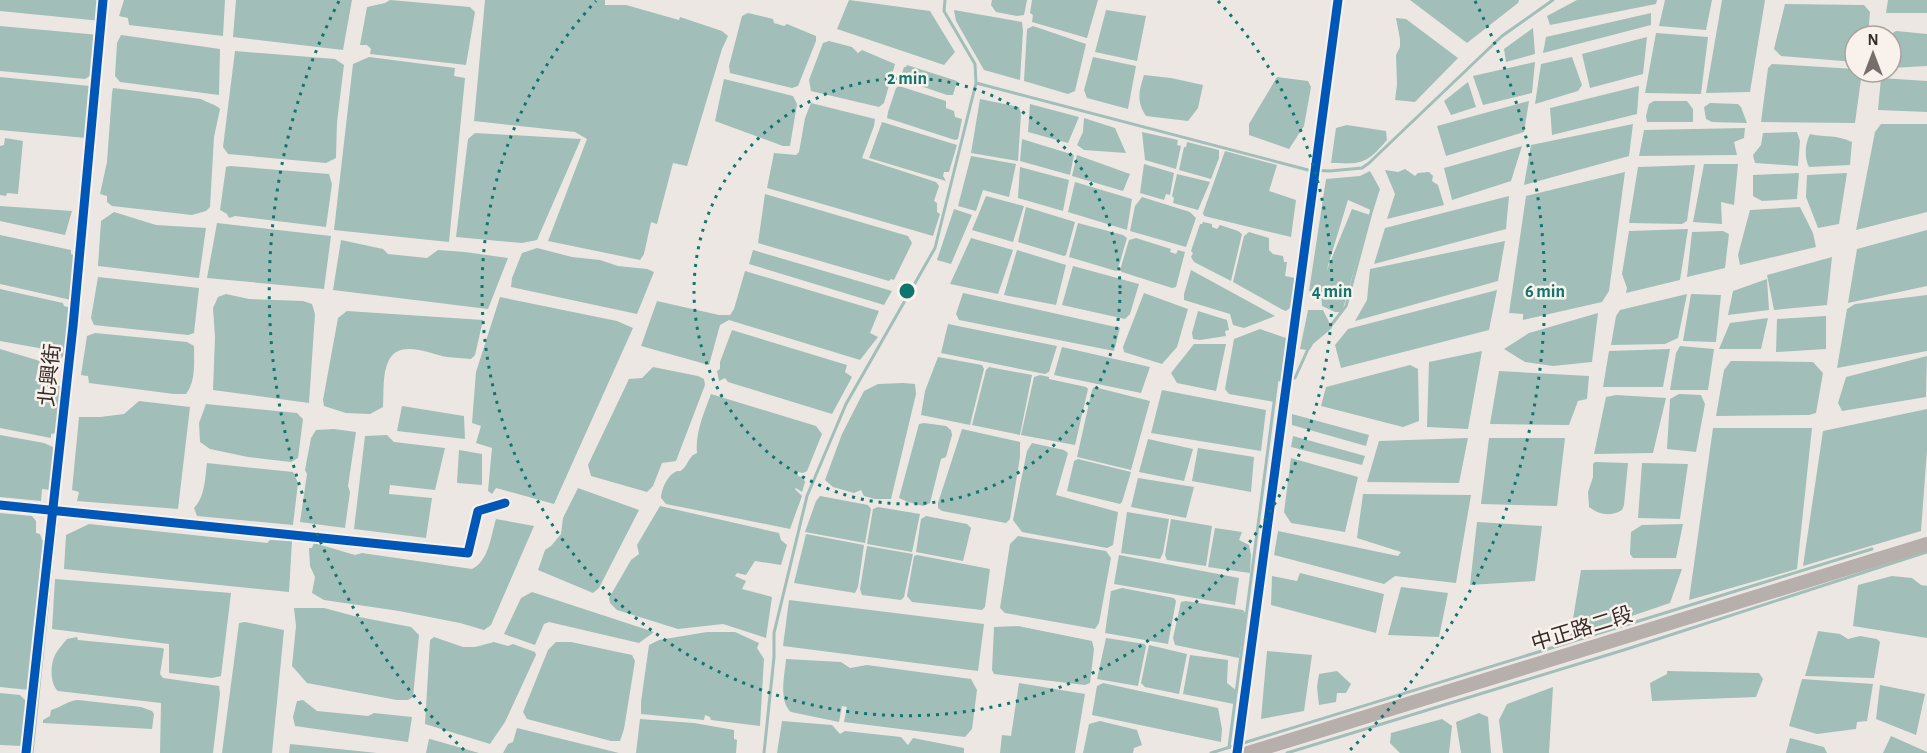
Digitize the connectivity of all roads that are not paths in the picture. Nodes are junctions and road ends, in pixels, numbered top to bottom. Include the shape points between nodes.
1 (103, 0) edge
2 (1338, 0) edge
3 (505, 503) dead end
4 (0, 505) edge
5 (53, 510) junction
6 (1927, 544) edge
7 (26, 753) edge
8 (1238, 753) edge
9 (1248, 753) edge

1 - 5 street, 北興街
2 - 8 street
3 - 5 street via 478,512 468,553
4 - 5 street
5 - 7 street, 北興街
6 - 9 main road, 中正路二段

